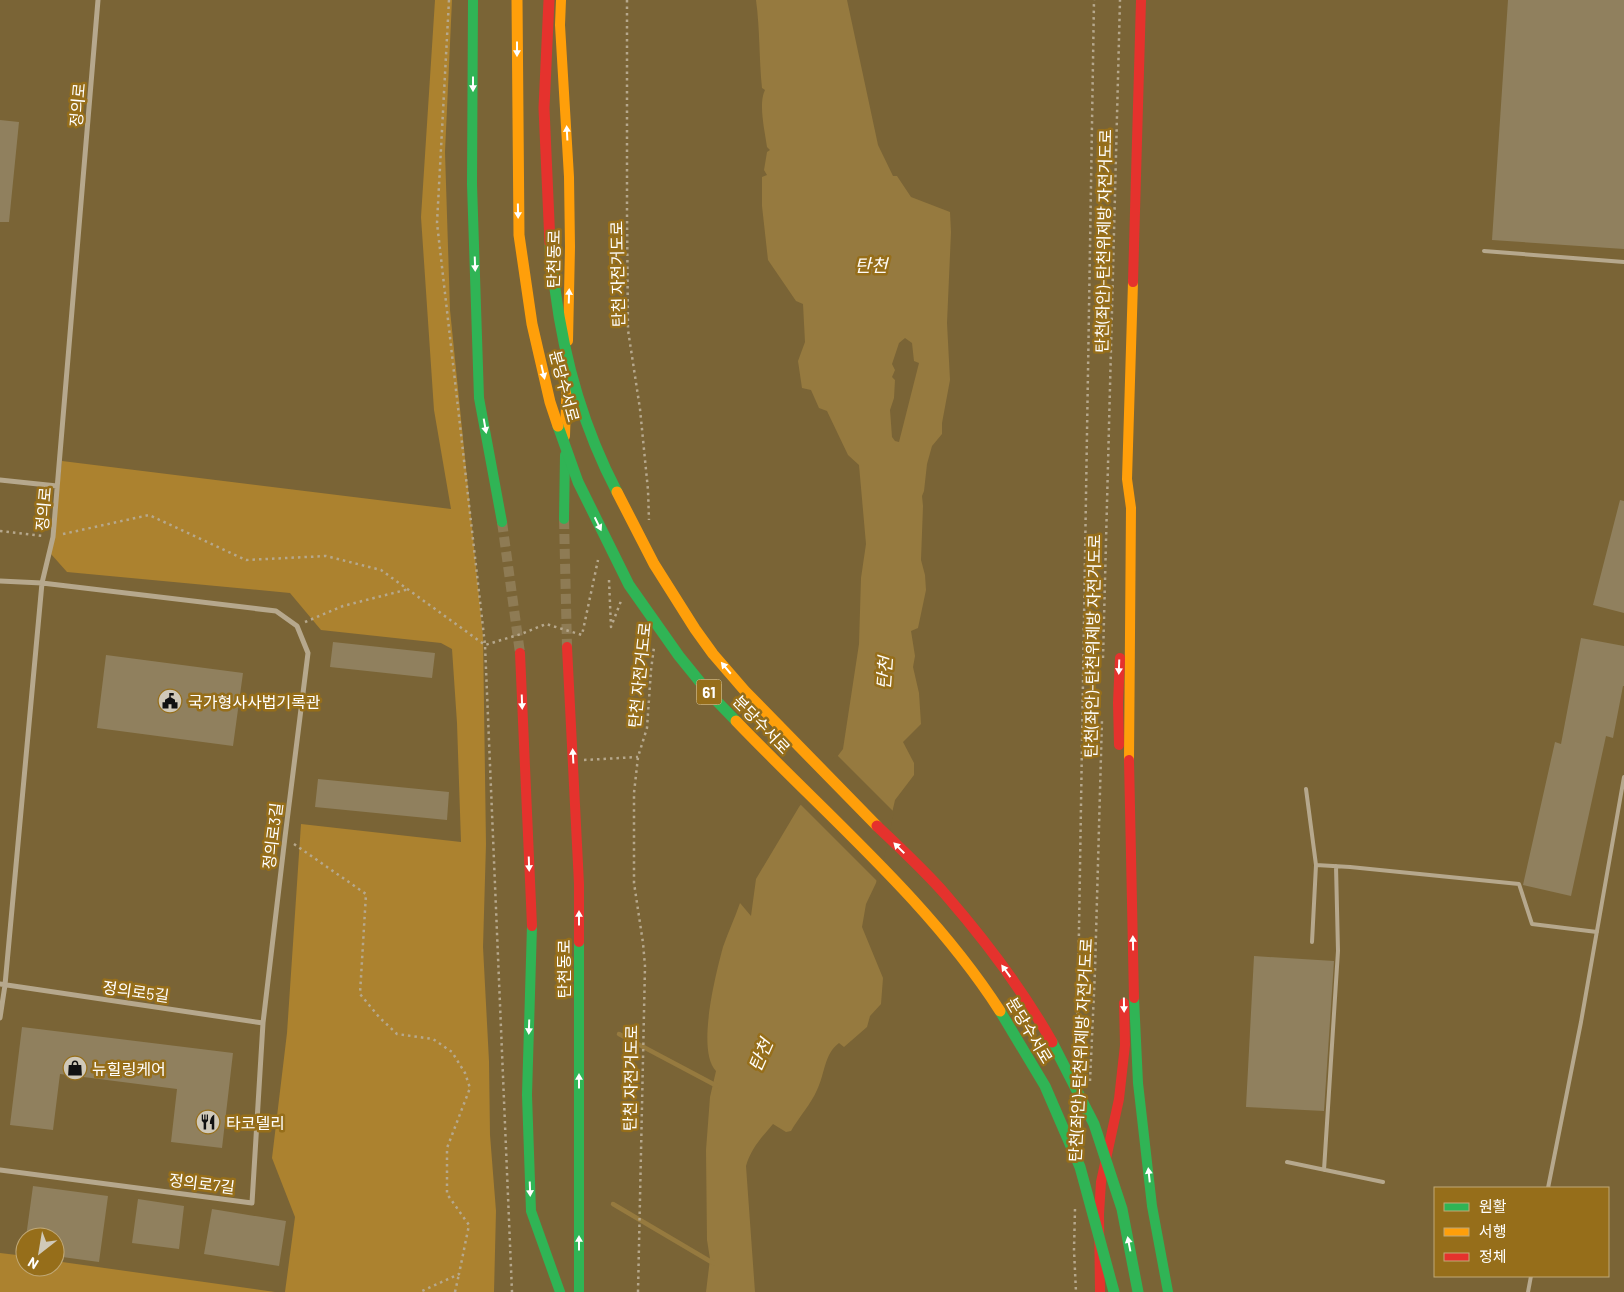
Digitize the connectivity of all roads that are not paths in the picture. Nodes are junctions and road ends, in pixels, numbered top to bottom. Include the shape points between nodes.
1 (98, 0) edge
2 (473, 0) edge
3 (517, 0) edge
4 (549, 0) edge
5 (561, 0) edge
6 (1141, 0) edge
7 (1484, 251) dead end
8 (1624, 262) edge
9 (1127, 479) junction
10 (0, 480) edge
11 (57, 486) junction
12 (564, 519) tunnel mouth
13 (502, 522) tunnel mouth
14 (0, 581) edge
15 (42, 583) junction
16 (567, 647) tunnel mouth
17 (520, 653) tunnel mouth
18 (1624, 777) edge
19 (1306, 789) dead end
20 (1316, 865) junction
21 (1336, 866) junction
22 (1597, 932) junction
23 (1312, 942) dead end
24 (2, 985) edge
25 (0, 1018) edge
26 (263, 1023) junction
27 (1287, 1162) dead end
28 (0, 1170) edge
29 (1324, 1170) junction
30 (1383, 1182) dead end
31 (1548, 1187) edge
32 (1531, 1277) edge
33 (560, 1292) edge
34 (579, 1292) edge
35 (1100, 1292) edge
36 (1114, 1292) edge
37 (1138, 1292) edge
38 (1168, 1292) edge
39 (1528, 1292) edge

1 - 11 street, 정의로
2 -> 13 main road via 472,184 480,398
3 -> 36 main road, 분당수서로 / 61, bridge via 519,235 532,324 550,402 578,482 629,584 709,693 897,883 982,983 1045,1086 1080,1167
37 -> 4 main road, 분당수서로 / 61, bridge via 1122,1209 1094,1124 1036,1014 974,928 942,892 759,706 713,654 654,564 612,485 572,379 560,327 550,252 544,108
12 -> 5 main road, 탄천동로 via 570,248
6 - 9 main road
7 - 8 lane
9 -> 35 main road via 1118,703 1125,1045 1119,1099 1101,1182
38 -> 9 main road via 1152,1206 1138,1083 1134,1004 1129,763 1131,508
10 - 11 street
11 - 15 street, 정의로 via 53,536
14 - 15 street
15 - 24 street, 정의로
15 - 26 street, 정의로3길 via 276,611 297,626 308,654
34 -> 16 main road, 탄천동로 via 579,884
17 -> 33 main road via 532,937 527,1095 531,1211
18 - 22 lane
19 - 20 lane
20 - 21 lane
20 - 23 lane
21 - 22 lane via 1519,884 1532,924
21 - 29 lane via 1338,950
22 - 31 lane
24 - 25 street, 정의로
24 - 26 street, 정의로5길
26 - 28 street, 정의로7길 via 252,1203
27 - 29 lane
29 - 30 lane
32 - 39 lane

